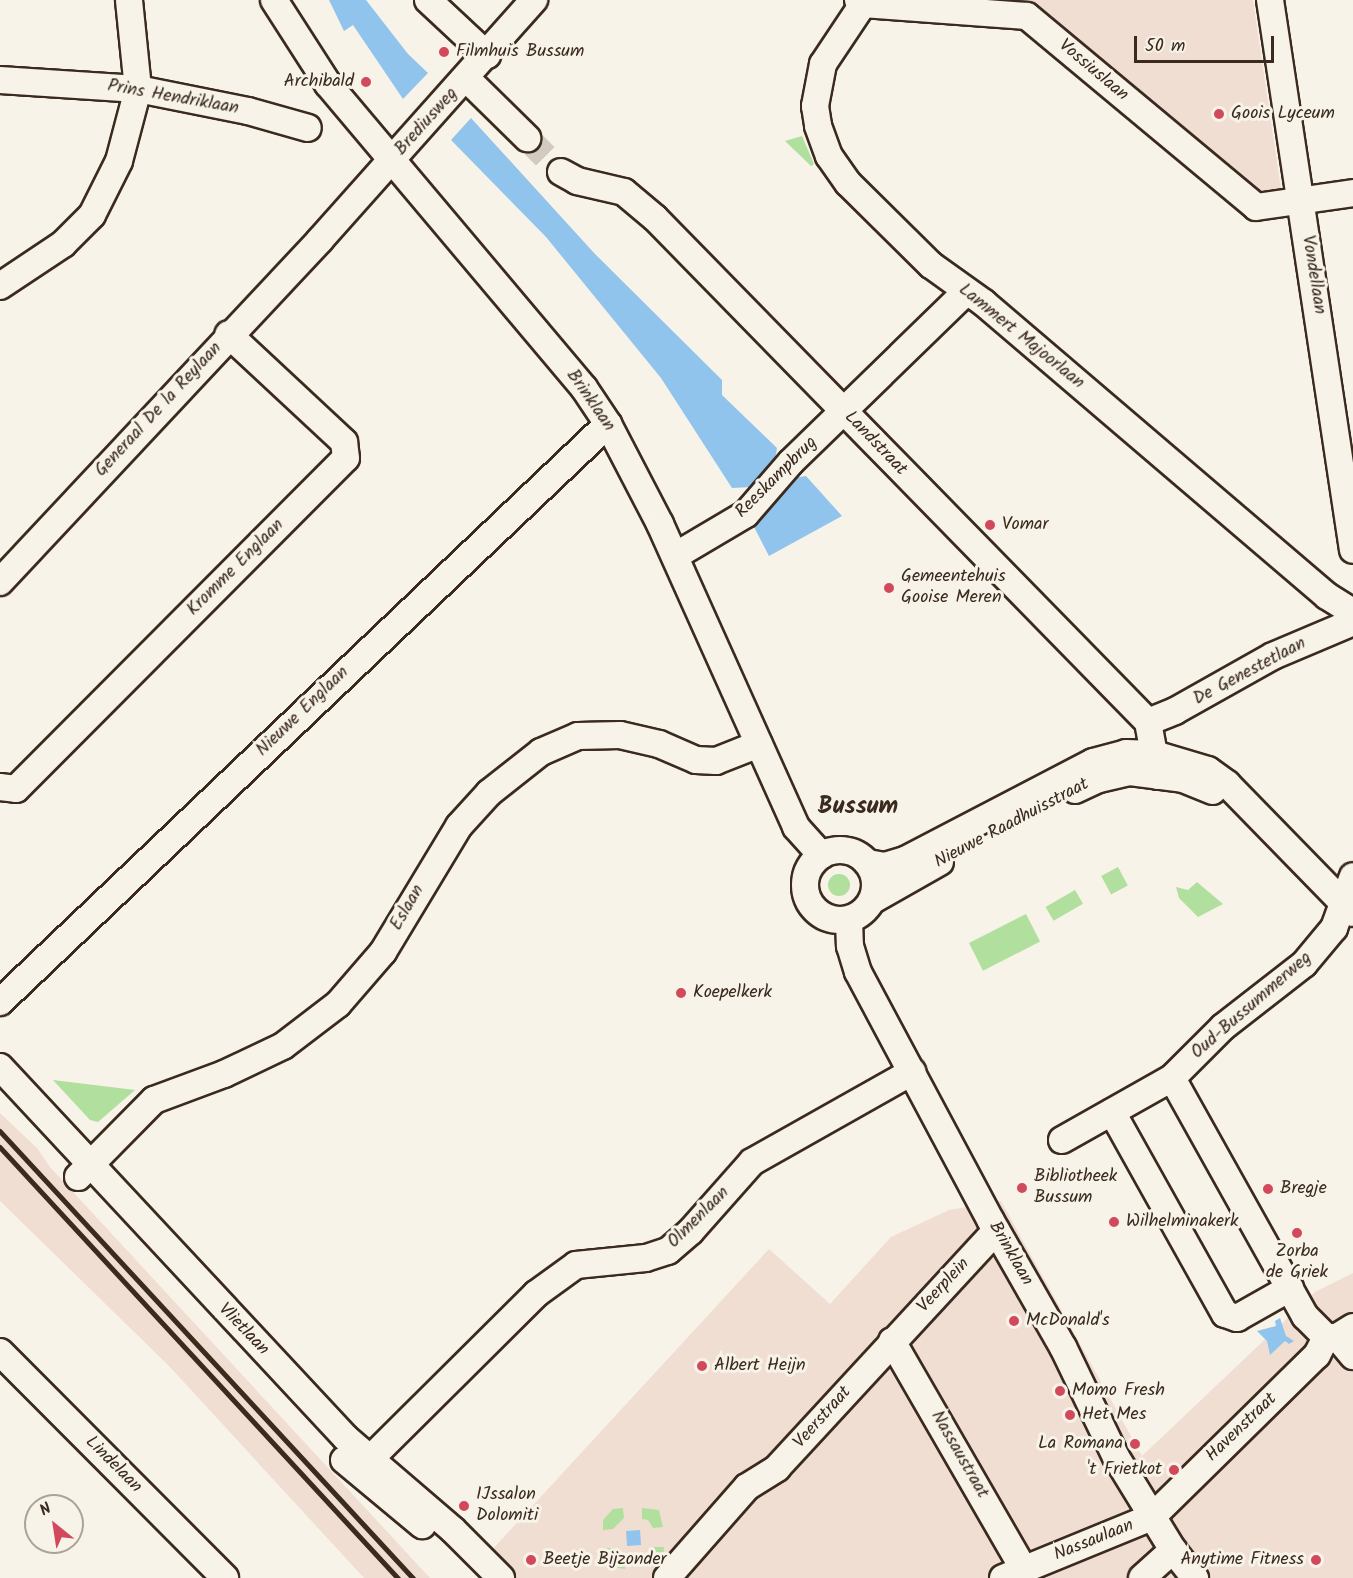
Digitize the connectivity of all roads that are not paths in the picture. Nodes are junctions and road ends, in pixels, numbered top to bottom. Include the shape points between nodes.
1 (129, 0) edge
2 (274, 0) edge
3 (428, 0) edge
4 (534, 0) edge
5 (1270, 0) edge
6 (860, 2) edge
7 (487, 55) junction
8 (466, 78) junction
9 (0, 80) edge
10 (138, 89) junction
11 (308, 128) dead end
12 (527, 138) tunnel mouth
13 (391, 162) junction
14 (561, 171) tunnel mouth
15 (1353, 194) edge
16 (1302, 202) junction
17 (320, 240) joint
18 (0, 286) edge
19 (966, 292) junction
20 (233, 339) junction
21 (844, 412) junction
22 (608, 424) junction
23 (1353, 550) edge
24 (675, 556) junction
25 (0, 582) edge
26 (1353, 612) edge
27 (1353, 622) edge
28 (1148, 722) junction
29 (759, 744) junction
30 (1156, 765) junction
31 (0, 787) edge
32 (821, 855) junction
33 (868, 863) junction
34 (1353, 876) edge
35 (873, 900) junction
36 (1348, 908) edge
37 (849, 920) junction
38 (0, 1002) edge
39 (0, 1067) edge
40 (912, 1072) junction
41 (1175, 1074) junction
42 (0, 1091) edge
43 (1112, 1112) junction
44 (1062, 1140) dead end
45 (84, 1171) junction
46 (996, 1231) junction
47 (1290, 1288) junction
48 (1342, 1339) edge
49 (892, 1341) junction
50 (0, 1352) edge
51 (364, 1466) junction
52 (1152, 1517) junction
53 (1173, 1550) junction
54 (1013, 1574) edge
55 (225, 1578) edge
56 (484, 1578) edge
57 (501, 1578) edge
58 (666, 1578) edge
59 (1142, 1578) edge
60 (1195, 1578) edge

1 - 10 street
2 - 13 street, Brinklaan via 328,84
3 - 7 street
4 - 7 street, Brediusweg
5 - 16 street, Vondellaan
6 - 16 street, Vossiuslaan via 1026,16 1250,203 1264,207
6 - 19 street, Lammert Majoorlaan via 823,64 815,106 818,126 829,156 848,183 931,265
7 - 8 street, Brediusweg
8 - 12 street
8 - 13 street, Brediusweg
9 - 10 street, Prins Hendriklaan
10 - 11 street, Prins Hendriklaan via 248,111
10 - 18 street via 119,161 92,215 63,244
13 - 17 street, Brediusweg
13 - 22 street, Brinklaan via 584,388
14 - 21 street, Landstraat via 577,181 624,192 647,210
15 - 16 street, Vossiuslaan
16 - 23 street, Vondellaan
17 - 20 street, Generaal De la Reylaan
19 - 21 street, Reeskampbrug
19 - 26 street, Lammert Majoorlaan via 1327,596
20 - 25 street, Generaal De la Reylaan
20 - 31 street, Kromme Englaan via 344,442 346,458 16,789
21 - 24 street, Reeskampbrug via 791,462 746,514
21 - 28 street, Landstraat
22 - 24 street, Brinklaan
22 - 38 street, Nieuwe Englaan
24 - 29 street, Brinklaan
27 - 28 street, De Genestetlaan via 1273,656
28 - 30 street
29 - 32 street, Brinklaan via 796,827
29 - 45 street, Eslaan via 716,761 696,760 659,744 620,735 578,736 541,752 489,793 459,826 383,951 338,1004 283,1046 224,1074 154,1100
30 - 33 street, Nieuwe Raadhuisstraat via 1126,753 1093,762 905,860 885,866
30 - 35 street, Nieuwe Raadhuisstraat via 1099,779 888,888
30 - 36 street via 1208,770 1227,784
32 - 33 street via 841,849
32 - 37 street via 807,873 806,896 819,914 828,919
33 - 35 street via 876,887
34 - 36 street, Oud-Bussummerweg
35 - 37 street
36 - 41 street, Oud-Bussummerweg via 1304,964 1223,1027
37 - 40 street, Brinklaan via 850,946 858,972
39 - 45 street, Vlietlaan
40 - 46 street, Brinklaan
40 - 51 street, Olmenlaan via 752,1162 691,1232 668,1251 646,1258 576,1265 536,1294
41 - 43 street, Oud-Bussummerweg
41 - 47 street
42 - 45 street, Vlietlaan
43 - 44 street, Oud-Bussummerweg
43 - 47 street via 1225,1314 1237,1318
45 - 51 street, Vlietlaan
46 - 49 street, Veerplein
46 - 52 street, Brinklaan
47 - 48 street via 1305,1316
48 - 52 street, Havenstraat via 1317,1355
49 - 54 street, Nassaustraat
49 - 58 street, Veerstraat via 777,1468 747,1487
50 - 55 street, Lindelaan
51 - 56 street, Vlietlaan via 387,1499 464,1557
51 - 57 street, Vlietlaan via 453,1530
52 - 53 street, Brinklaan
52 - 54 street, Nassaulaan
53 - 59 street
53 - 60 street, Brinklaan

